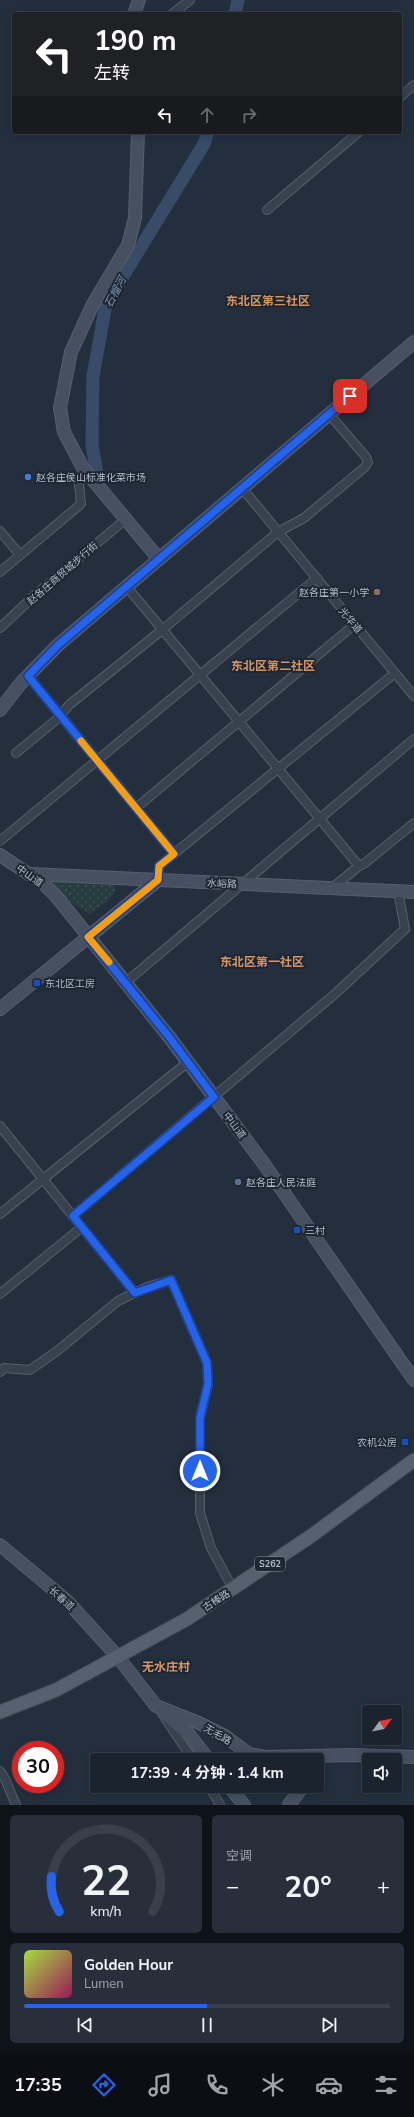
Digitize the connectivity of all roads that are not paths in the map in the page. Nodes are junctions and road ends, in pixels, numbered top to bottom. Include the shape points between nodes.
1 (139, 0) edge
2 (190, 0) edge
3 (135, 12) edge
4 (175, 12) edge
5 (413, 88) edge
6 (402, 96) edge
7 (138, 134) edge
8 (357, 134) edge
9 (267, 210) dead end
10 (414, 342) edge
11 (329, 414) junction
12 (86, 471) junction
13 (242, 488) junction
14 (126, 519) junction
15 (0, 531) edge
16 (278, 532) junction
17 (20, 555) junction
18 (158, 559) junction
19 (0, 572) edge
20 (317, 578) junction
21 (127, 587) junction
22 (354, 624) junction
23 (0, 628) edge
24 (162, 630) junction
25 (395, 673) junction
26 (200, 675) junction
27 (28, 676) junction
28 (414, 696) edge
29 (0, 710) edge
30 (60, 715) junction
31 (239, 721) junction
32 (414, 739) edge
33 (16, 753) dead end
34 (97, 760) junction
35 (278, 768) junction
36 (136, 808) junction
37 (320, 819) junction
38 (414, 823) edge
39 (0, 840) edge
40 (174, 854) junction
41 (0, 855) edge
42 (359, 866) junction
43 (30, 874) junction
44 (158, 880) junction
45 (243, 884) junction
46 (332, 888) junction
47 (398, 891) junction
48 (414, 892) edge
49 (88, 937) junction
50 (125, 983) junction
51 (0, 1009) edge
52 (188, 1062) junction
53 (214, 1097) junction
54 (0, 1126) edge
55 (43, 1179) junction
56 (0, 1214) edge
57 (73, 1216) junction
58 (82, 1227) junction
59 (135, 1293) junction
60 (0, 1294) edge
61 (0, 1372) edge
62 (414, 1380) edge
63 (414, 1460) edge
64 (0, 1546) edge
65 (233, 1589) junction
66 (118, 1656) junction
67 (156, 1706) junction
68 (0, 1712) edge
69 (188, 1753) edge
70 (204, 1753) edge
71 (325, 1755) joint
72 (414, 1757) edge
73 (0, 1771) edge
74 (213, 1793) edge
75 (235, 1793) edge
76 (298, 1793) edge
77 (16, 1805) edge
78 (220, 1805) edge
79 (244, 1805) edge
80 (289, 1805) edge

1 - 3 street
2 - 4 street
5 - 6 street
7 - 12 street via 135,218 128,245 70,352 60,408 64,432
8 - 9 street
10 - 11 street
11 - 13 street
11 - 16 street via 366,457 367,464 304,518
12 - 14 street
12 - 17 street via 79,484 81,504
13 - 16 street, 光华道
13 - 18 street
14 - 18 street
14 - 23 street, 赵各庄商贸城步行街 via 36,594
15 - 17 street
16 - 20 street, 光华道
16 - 24 street
17 - 19 street
18 - 21 street
20 - 22 street, 光华道
20 - 26 street
21 - 24 street
21 - 27 street via 58,645
22 - 25 street, 光华道
22 - 31 street
24 - 26 street
24 - 30 street via 69,704
25 - 28 street, 光华道
25 - 35 street
26 - 31 street
26 - 34 street
27 - 29 street
27 - 30 street
30 - 33 street
30 - 34 street
31 - 35 street
31 - 36 street
32 - 37 street
34 - 36 street
34 - 39 street
35 - 37 street
35 - 40 street
36 - 40 street
37 - 42 street
37 - 45 street
38 - 42 street
40 - 44 street via 159,866
41 - 43 street, 中山道
42 - 46 street
43 - 44 street, 水峪路
43 - 49 street, 中山道 via 56,896
44 - 45 street, 水峪路
44 - 49 street
45 - 46 street, 水峪路
45 - 50 street
46 - 47 street, 水峪路
47 - 48 street, 水峪路
47 - 53 street via 405,928 336,993
49 - 50 street, 中山道
49 - 51 street
50 - 52 street, 中山道
52 - 53 street, 中山道
52 - 55 street
53 - 57 street
53 - 62 street, 中山道 via 264,1164
54 - 55 street
55 - 56 street
55 - 57 street
57 - 58 street
58 - 59 street
58 - 60 street
59 - 61 street via 118,1301 30,1370 4,1368
59 - 65 street via 171,1280 207,1363 208,1384 200,1418 200,1513 211,1548
63 - 65 main road, 古榛路 / S262 via 311,1536
64 - 66 street, 长春道 via 67,1601
65 - 66 main road, 古榛路 / S262 via 188,1619
66 - 67 street
66 - 68 main road, 古榛路 / S262 via 56,1690
67 - 69 street
67 - 70 street via 187,1732
67 - 71 street, 无毛路 via 225,1736 248,1754 265,1757
71 - 72 street, 无毛路
73 - 77 street
74 - 78 street
75 - 79 street
76 - 80 street

